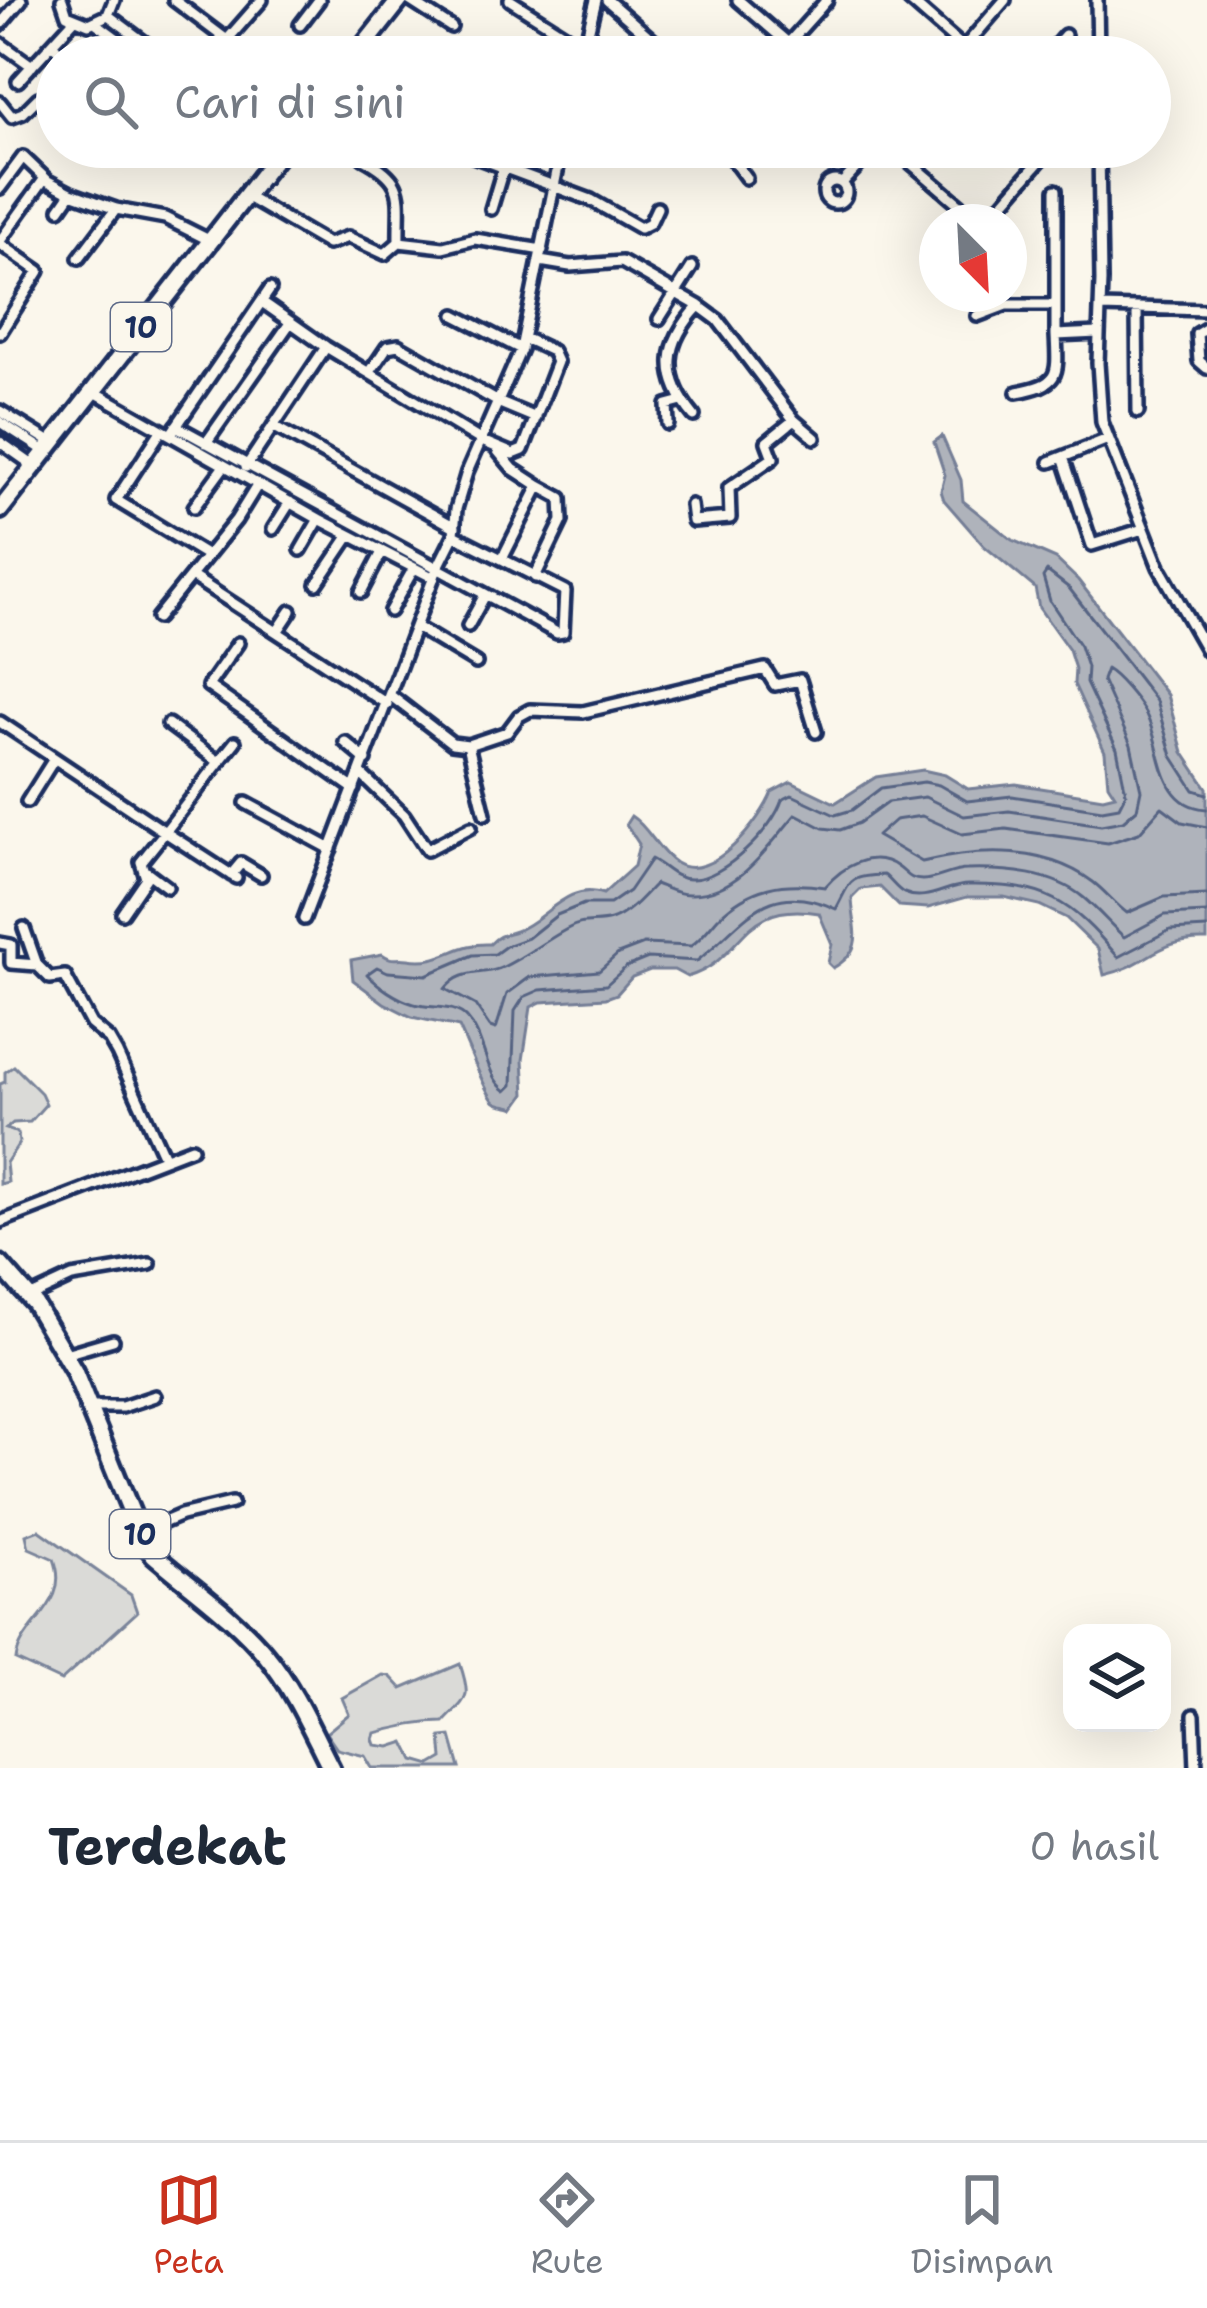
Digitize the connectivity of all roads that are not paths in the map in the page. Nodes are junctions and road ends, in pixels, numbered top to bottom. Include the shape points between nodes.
1 (21, 0) edge
2 (62, 0) edge
3 (114, 0) edge
4 (174, 0) edge
5 (202, 0) edge
6 (262, 0) edge
7 (319, 0) edge
8 (400, 0) edge
9 (409, 0) edge
10 (510, 0) edge
11 (596, 0) edge
12 (607, 0) edge
13 (738, 0) edge
14 (827, 0) edge
15 (909, 0) edge
16 (1005, 0) edge
17 (1097, 0) edge
18 (191, 14) junction
19 (108, 15) junction
20 (74, 20) junction
21 (96, 23) junction
22 (0, 25) edge
23 (300, 25) dead end
24 (451, 27) dead end
25 (59, 36) edge
26 (114, 36) edge
27 (136, 36) edge
28 (221, 36) edge
29 (230, 36) edge
30 (372, 36) edge
31 (561, 36) edge
32 (587, 36) edge
33 (648, 36) edge
34 (769, 36) edge
35 (797, 36) edge
36 (944, 36) edge
37 (974, 36) edge
38 (1098, 36) edge
39 (0, 43) edge
40 (36, 62) edge
41 (32, 66) junction
42 (18, 81) dead end
43 (36, 100) edge
44 (0, 102) edge
45 (266, 168) edge
46 (381, 168) edge
47 (558, 168) edge
48 (739, 168) edge
49 (856, 168) edge
50 (917, 168) edge
51 (1034, 168) edge
52 (1099, 168) edge
53 (503, 169) joint
54 (45, 178) junction
55 (746, 178) dead end
56 (842, 183) dead end
57 (554, 185) junction
58 (0, 188) edge
59 (1056, 190) dead end
60 (70, 193) junction
61 (244, 195) junction
62 (960, 204) edge
63 (1002, 204) edge
64 (657, 208) dead end
65 (60, 209) dead end
66 (116, 209) junction
67 (491, 209) dead end
68 (209, 240) junction
69 (399, 242) junction
70 (0, 243) edge
71 (541, 256) junction
72 (80, 258) dead end
73 (692, 267) dead end
74 (270, 290) dead end
75 (675, 292) junction
76 (262, 302) junction
77 (1054, 305) junction
78 (699, 306) junction
79 (1101, 307) junction
80 (1137, 309) junction
81 (1207, 310) edge
82 (454, 315) dead end
83 (977, 316) dead end
84 (659, 319) dead end
85 (290, 323) junction
86 (1207, 328) edge
87 (1098, 333) junction
88 (0, 334) edge
89 (1057, 335) junction
90 (522, 343) junction
91 (326, 347) junction
92 (1207, 368) edge
93 (370, 372) junction
94 (93, 391) junction
95 (1017, 392) dead end
96 (682, 401) junction
97 (500, 403) junction
98 (0, 411) edge
99 (1138, 412) dead end
100 (694, 416) dead end
101 (536, 418) junction
102 (794, 420) junction
103 (0, 422) edge
104 (668, 424) dead end
105 (273, 426) junction
106 (169, 431) junction
107 (815, 438) dead end
108 (1108, 439) junction
109 (482, 441) junction
110 (0, 442) edge
111 (206, 443) junction
112 (49, 447) junction
113 (496, 449) junction
114 (1063, 457) junction
115 (1050, 462) dead end
116 (34, 466) junction
117 (224, 466) junction
118 (246, 467) junction
119 (258, 484) junction
120 (539, 486) junction
121 (290, 502) junction
122 (691, 505) dead end
123 (194, 507) dead end
124 (0, 510) edge
125 (319, 519) junction
126 (273, 530) dead end
127 (1143, 530) junction
128 (455, 531) junction
129 (350, 535) junction
130 (301, 550) dead end
131 (382, 553) junction
132 (206, 555) junction
133 (502, 560) junction
134 (413, 568) junction
135 (435, 573) junction
136 (191, 576) junction
137 (536, 578) junction
138 (317, 584) dead end
139 (361, 592) dead end
140 (485, 595) junction
141 (291, 611) dead end
142 (390, 611) dead end
143 (158, 618) dead end
144 (468, 626) dead end
145 (416, 627) junction
146 (277, 632) junction
147 (238, 643) dead end
148 (1206, 649) edge
149 (476, 663) dead end
150 (193, 676) dead end
151 (208, 686) junction
152 (389, 700) junction
153 (0, 722) edge
154 (168, 724) dead end
155 (816, 732) dead end
156 (235, 742) dead end
157 (345, 742) dead end
158 (468, 745) junction
159 (54, 759) junction
160 (366, 760) junction
161 (219, 762) junction
162 (361, 774) junction
163 (354, 789) junction
164 (27, 802) dead end
165 (247, 803) dead end
166 (485, 814) dead end
167 (471, 827) dead end
168 (165, 832) junction
169 (331, 849) junction
170 (147, 872) junction
171 (261, 875) dead end
172 (167, 887) dead end
173 (122, 913) dead end
174 (304, 920) dead end
175 (24, 928) dead end
176 (0, 943) edge
177 (37, 965) junction
178 (192, 1148) dead end
179 (164, 1157) junction
180 (0, 1222) edge
181 (0, 1264) edge
182 (150, 1264) dead end
183 (28, 1297) junction
184 (113, 1340) dead end
185 (65, 1354) junction
186 (155, 1396) dead end
187 (91, 1406) junction
188 (232, 1503) dead end
189 (139, 1533) junction
190 (1194, 1714) dead end
191 (331, 1768) edge
192 (1196, 1768) edge

1 - 22 street
2 - 20 street
3 - 19 street
4 - 18 street
5 - 18 street
6 - 29 street
7 - 23 street
8 - 30 highway
9 - 24 street
10 - 31 street
11 - 32 street
12 - 33 street
13 - 34 street
14 - 35 street
15 - 36 street
16 - 37 street
17 - 38 street
18 - 28 street
19 - 21 street
19 - 27 street
20 - 21 street
20 - 25 street
21 - 26 street
39 - 41 street
40 - 41 street
41 - 42 street
43 - 44 street via 12,117
45 - 61 highway, 10
46 - 69 street via 397,184
47 - 57 street
48 - 55 street
49 - 56 street
50 - 62 street
51 - 63 street
52 - 79 street
53 - 57 street
53 - 67 street
54 - 58 street via 21,158
54 - 60 street
54 - 70 street
57 - 64 street via 640,228
57 - 71 street
59 - 77 street
60 - 65 street
60 - 66 street
61 - 68 highway, 10
61 - 69 street via 328,244 348,237 388,254
66 - 68 street via 165,218
66 - 72 street
68 - 94 highway, 10
69 - 71 street via 443,247 475,238
70 - 88 street via 40,271
71 - 75 street via 570,266 622,262
71 - 90 street
73 - 75 street
74 - 76 street
75 - 78 street
75 - 84 street
76 - 85 street
76 - 106 street
77 - 83 street via 1006,305
77 - 89 street
78 - 96 street via 673,338 670,370
78 - 102 street
79 - 80 street
79 - 87 street
80 - 81 street
80 - 99 street
82 - 90 street
85 - 91 street
85 - 111 street
86 - 92 street via 1197,334
87 - 89 street
87 - 108 street
89 - 95 street via 1053,380
90 - 97 street
90 - 101 street via 557,359
91 - 93 street
91 - 105 street
93 - 97 street via 387,347 398,345
93 - 109 street
94 - 106 street
94 - 112 highway, 10
96 - 100 street
96 - 104 street via 667,405
97 - 101 street
97 - 109 street
98 - 112 street
101 - 113 street via 521,453
102 - 107 street
102 - 122 street via 767,442 772,458 730,488 730,518 693,521
103 - 112 street
105 - 118 street
105 - 128 street
106 - 111 street
106 - 117 street
106 - 132 street via 116,499
108 - 114 street
108 - 127 street
109 - 113 street
109 - 128 street via 460,491
110 - 116 street
111 - 118 street
112 - 116 highway, 10
113 - 120 street
114 - 115 street
114 - 127 street via 1091,545
116 - 124 highway, 10
117 - 119 street
117 - 123 street
118 - 135 street
119 - 121 street
119 - 132 street
120 - 133 street
120 - 137 street via 561,498 563,512
121 - 125 street
121 - 126 street
125 - 129 street
125 - 130 street
127 - 148 street
128 - 133 street
128 - 135 street
129 - 131 street
129 - 138 street
131 - 134 street
131 - 139 street
132 - 136 street
133 - 137 street
134 - 135 street
134 - 142 street
135 - 140 street
135 - 145 street
136 - 143 street
136 - 146 street
137 - 140 street via 566,593 561,633
140 - 144 street
141 - 146 street
145 - 149 street
145 - 152 street
146 - 152 street
147 - 151 street
150 - 151 street
151 - 163 street
152 - 158 street via 452,743
152 - 160 street
153 - 159 street
154 - 161 street
155 - 158 street via 800,679 775,685 765,669 583,712 530,710 508,732
156 - 161 street
157 - 160 street
158 - 166 street
159 - 164 street
159 - 168 street
160 - 162 street
161 - 168 street
162 - 163 street
162 - 167 street via 427,850
163 - 169 street
165 - 169 street
168 - 170 street via 141,862
168 - 171 street via 233,877 241,862
169 - 174 street
170 - 172 street
170 - 173 street
175 - 177 street
176 - 177 street via 11,945 11,963
177 - 179 street via 50,978 65,976 91,1024 109,1039
178 - 179 street
179 - 180 street
181 - 183 highway, 10
182 - 183 street via 72,1277
183 - 185 highway, 10
184 - 185 street
185 - 187 highway, 10
186 - 187 street
187 - 189 highway, 10
188 - 189 street
189 - 191 highway, 10 via 154,1556 265,1654
190 - 192 street

